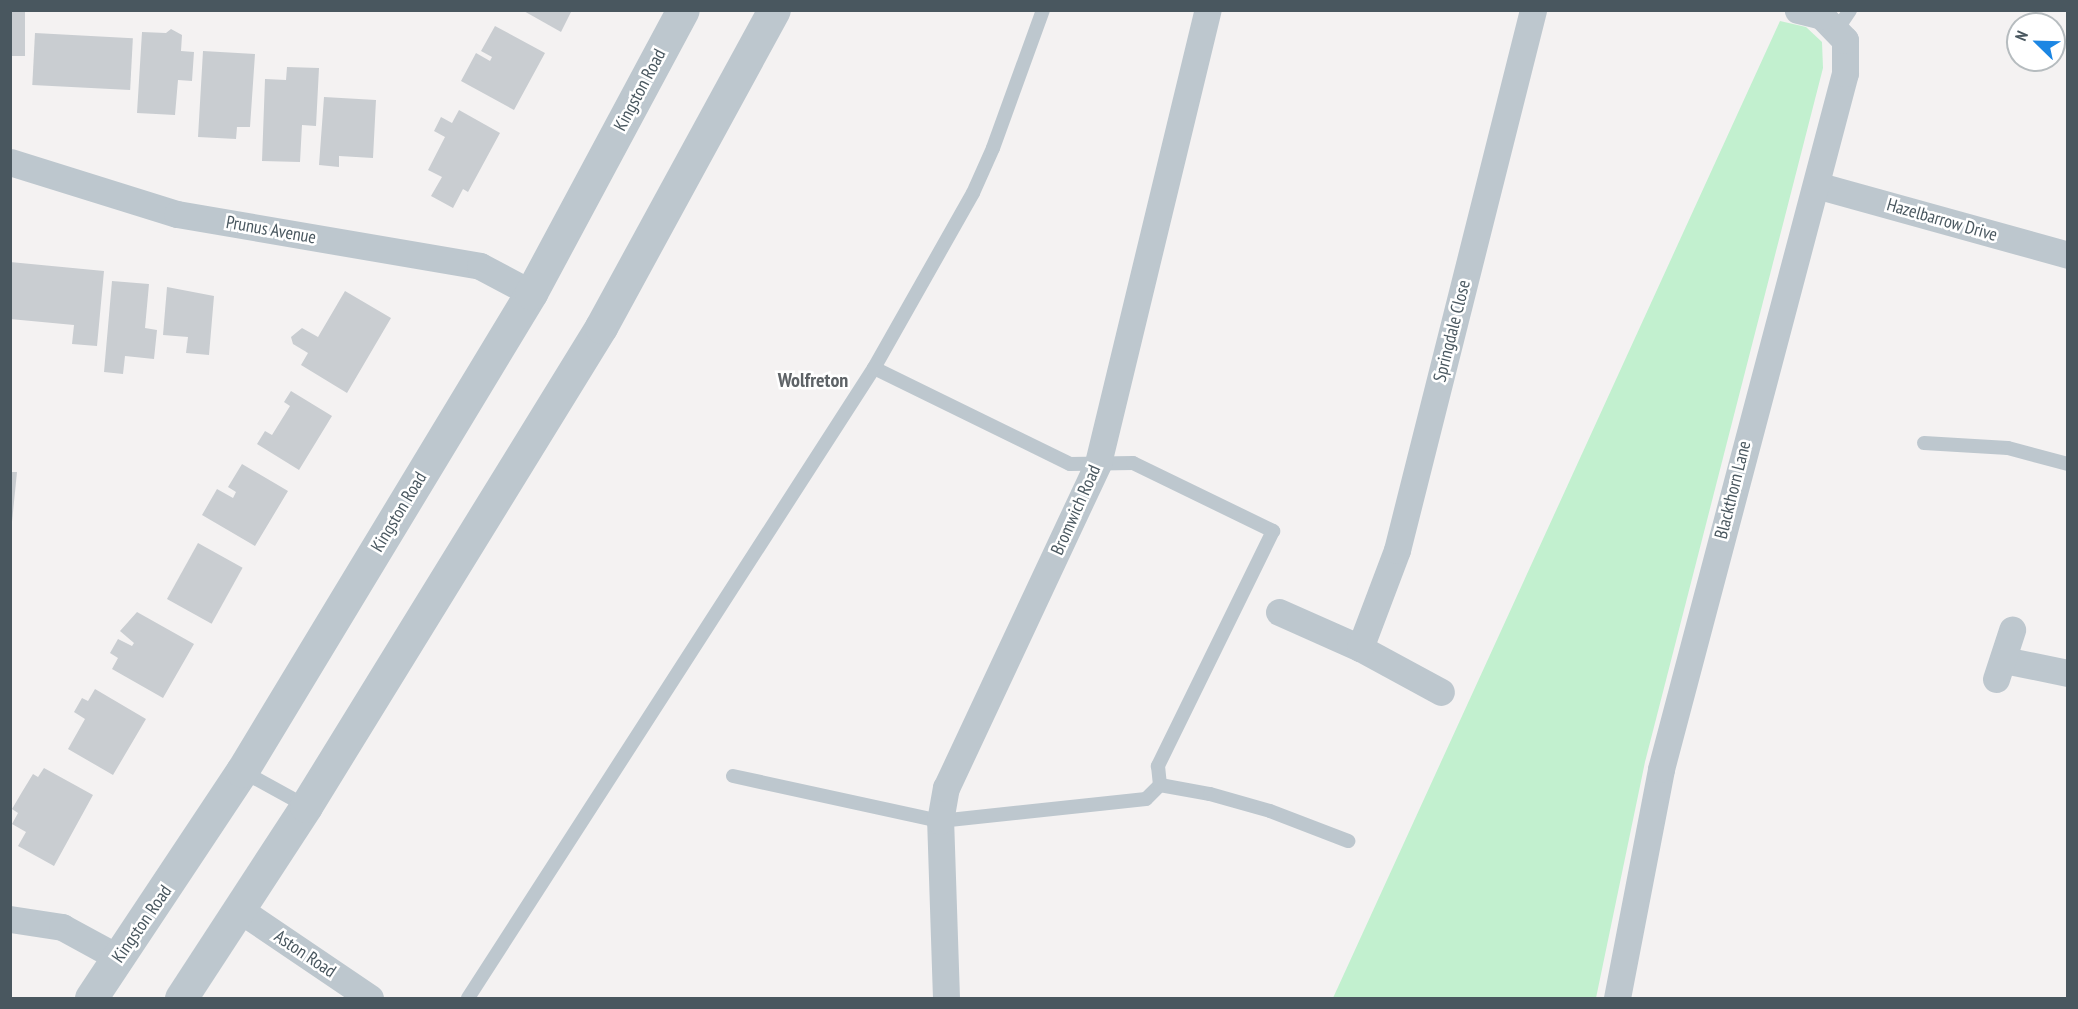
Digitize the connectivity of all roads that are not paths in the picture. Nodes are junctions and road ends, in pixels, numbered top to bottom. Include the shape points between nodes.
1 (683, 10) edge
2 (774, 10) edge
3 (1043, 10) edge
4 (1208, 10) edge
5 (1533, 10) edge
6 (1798, 10) edge
7 (1843, 21) edge
8 (10, 162) edge
9 (1815, 185) junction
10 (2067, 255) edge
11 (531, 293) junction
12 (874, 368) junction
13 (1924, 443) dead end
14 (1098, 463) junction
15 (2067, 464) edge
16 (1279, 612) dead end
17 (2012, 630) dead end
18 (1360, 648) junction
19 (2067, 673) edge
20 (1441, 692) dead end
21 (242, 771) junction
22 (733, 776) dead end
23 (1161, 785) junction
24 (306, 806) junction
25 (940, 821) junction
26 (1348, 840) dead end
27 (240, 910) junction
28 (10, 920) edge
29 (119, 958) junction
30 (91, 999) edge
31 (181, 999) edge
32 (370, 999) edge
33 (468, 999) edge
34 (946, 999) edge
35 (1617, 999) edge

1 - 11 street, Kingston Road
2 - 24 street via 601,327
3 - 12 lane via 973,193
4 - 14 street, Bromwich Road
5 - 18 street, Springdale Close via 1397,550
6 - 7 street, Blackthorn Lane
7 - 9 street, Blackthorn Lane via 1845,74
8 - 11 street, Prunus Avenue via 177,214 480,266
9 - 10 street, Hazelbarrow Drive
9 - 35 street, Blackthorn Lane via 1661,769
11 - 21 street, Kingston Road
12 - 14 lane via 1070,464
12 - 33 lane
13 - 15 lane via 2008,448
14 - 23 lane via 1133,463 1273,531 1158,766
14 - 25 street, Bromwich Road via 946,788
16 - 18 street
17 - 19 street via 2000,669
18 - 20 street
21 - 24 lane
21 - 29 street, Kingston Road
22 - 25 lane
23 - 25 lane via 1146,799
23 - 26 lane via 1270,811
24 - 27 street
25 - 34 street, Bromwich Road
27 - 31 street
27 - 32 street, Aston Road
28 - 29 street via 62,927
29 - 30 street, Kingston Road

